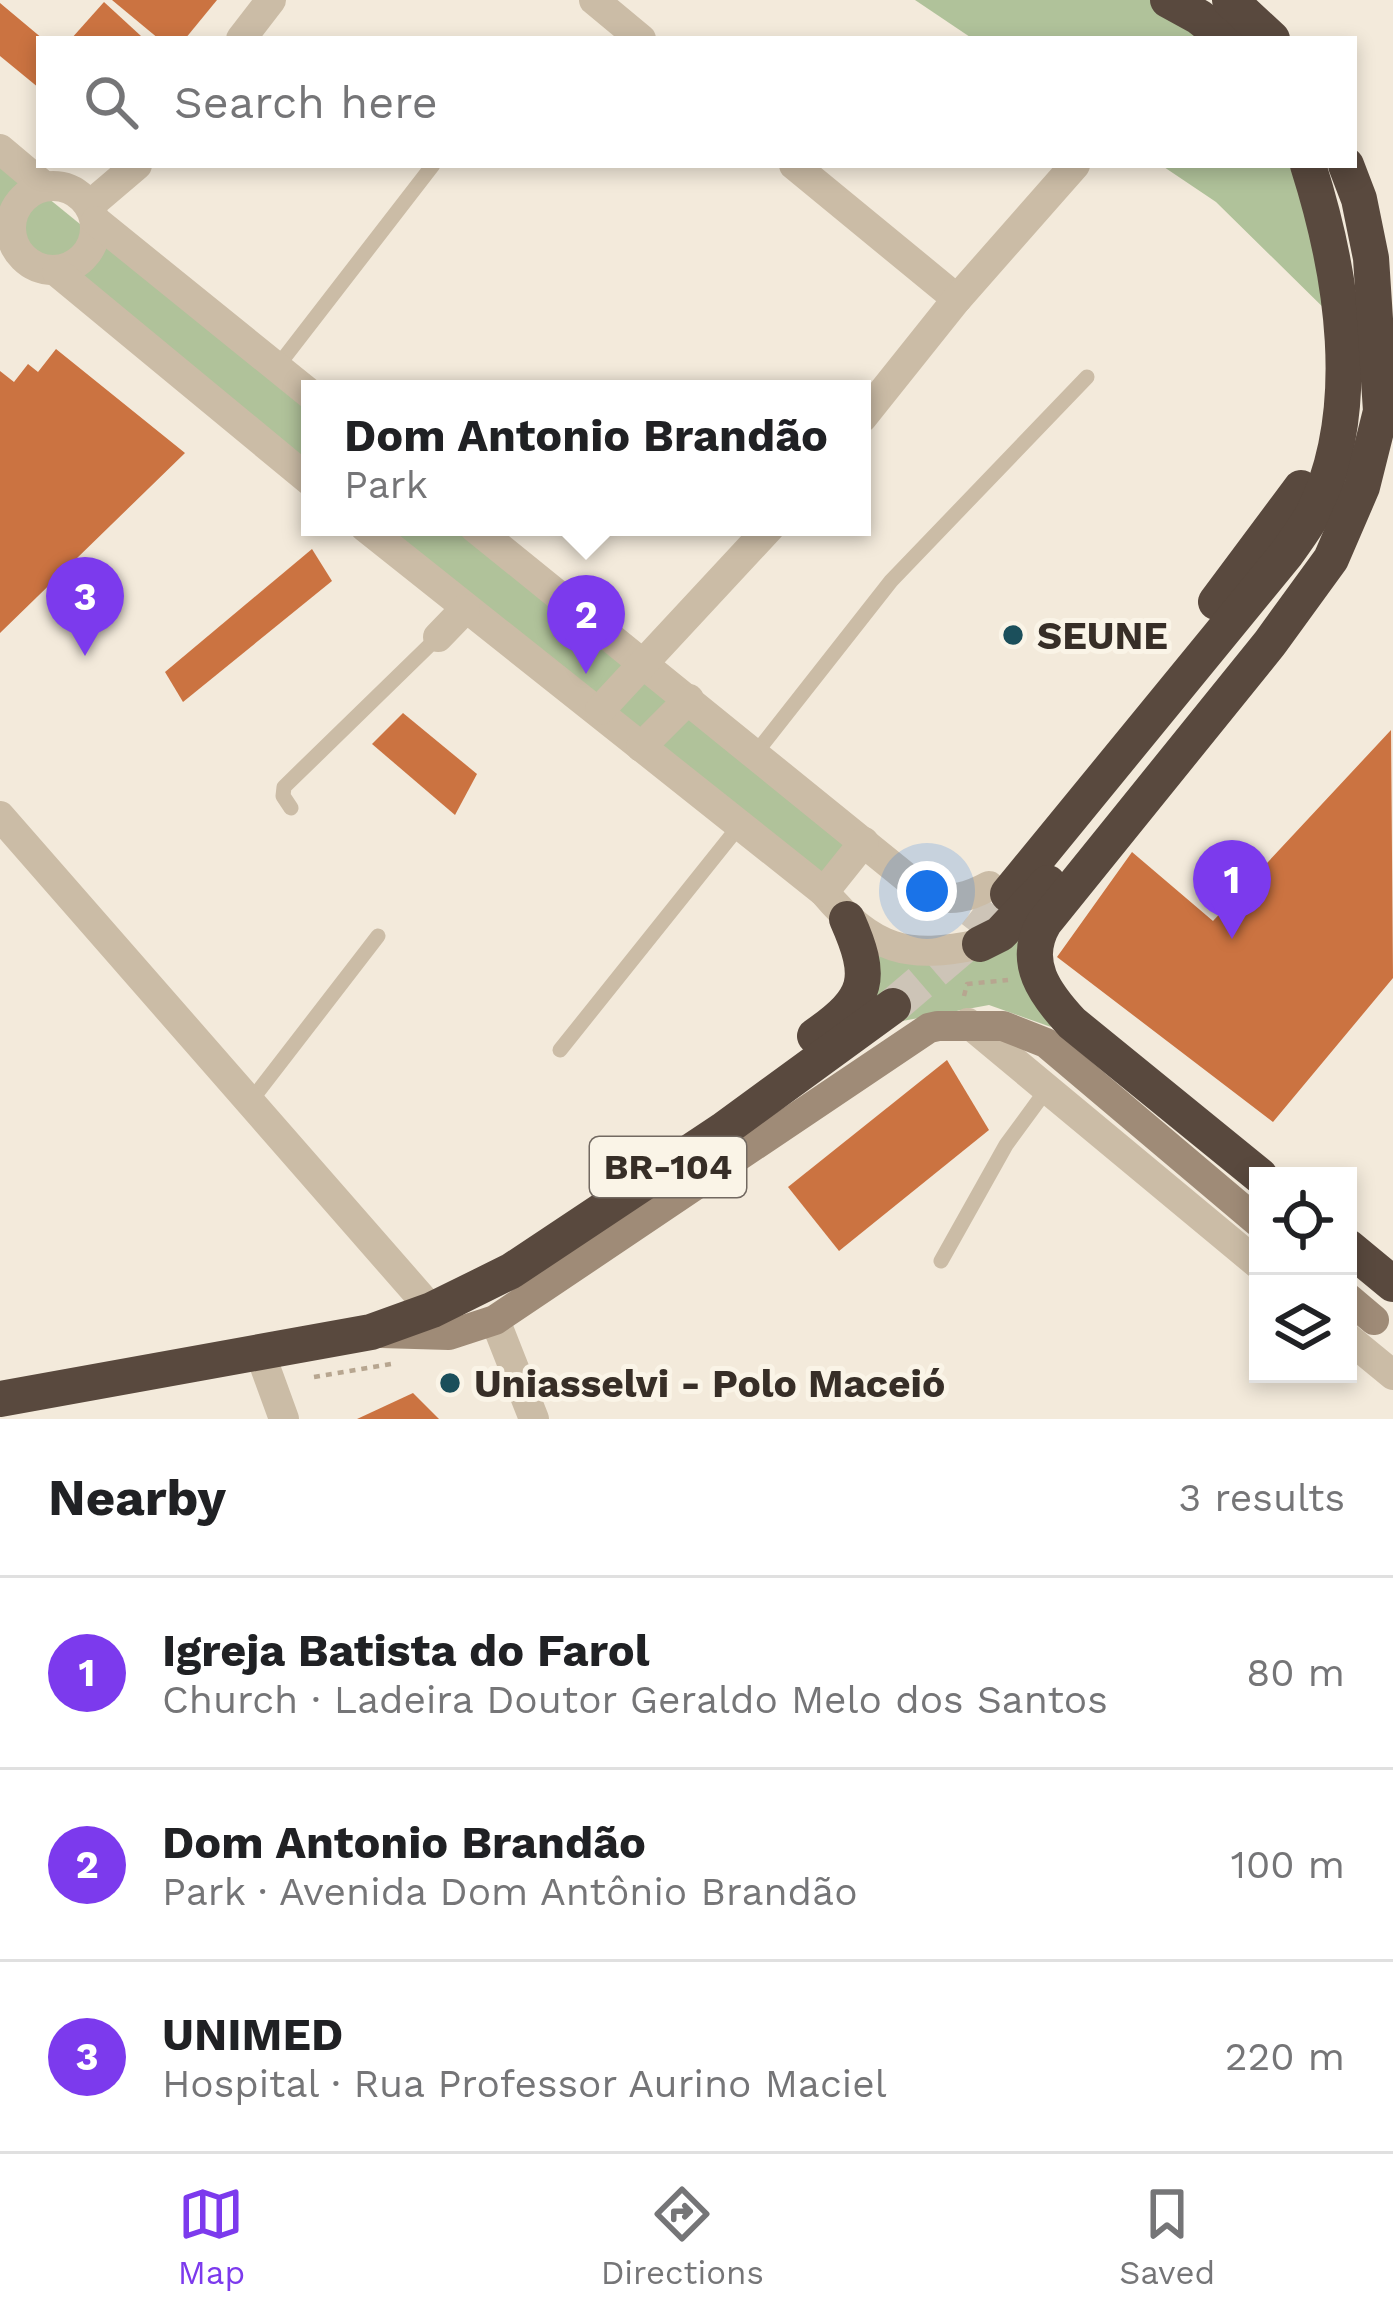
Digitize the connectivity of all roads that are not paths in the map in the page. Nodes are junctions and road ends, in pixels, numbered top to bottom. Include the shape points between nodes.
1 (272, 0) edge
2 (594, 0) edge
3 (1168, 0) edge
4 (1230, 0) edge
5 (244, 36) edge
6 (637, 36) edge
7 (1223, 36) edge
8 (1269, 36) edge
9 (0, 149) edge
10 (134, 168) edge
11 (431, 168) edge
12 (798, 168) edge
13 (1072, 168) edge
14 (1309, 168) edge
15 (1347, 168) edge
16 (44, 187) junction
17 (93, 213) junction
18 (7, 243) edge
19 (57, 272) junction
20 (957, 299) junction
21 (277, 368) junction
22 (1088, 377) dead end
23 (301, 387) edge
24 (871, 407) edge
25 (1387, 417) edge
26 (301, 474) edge
27 (376, 536) edge
28 (485, 536) edge
29 (762, 536) edge
30 (465, 610) junction
31 (438, 637) joint
32 (642, 663) junction
33 (689, 699) junction
34 (600, 710) junction
35 (641, 747) junction
36 (755, 754) junction
37 (1180, 759) junction
38 (291, 808) dead end
39 (0, 816) edge
40 (740, 825) junction
41 (864, 842) junction
42 (998, 890) joint
43 (835, 906) junction
44 (378, 936) dead end
45 (980, 944) joint
46 (893, 1006) tunnel mouth
47 (962, 1014) junction
48 (560, 1050) dead end
49 (1047, 1089) junction
50 (250, 1102) junction
51 (1249, 1167) edge
52 (1249, 1214) edge
53 (554, 1243) junction
54 (1357, 1254) edge
55 (1249, 1257) edge
56 (941, 1261) dead end
57 (1393, 1284) edge
58 (432, 1310) junction
59 (494, 1321) junction
60 (1361, 1329) edge
61 (371, 1332) junction
62 (265, 1368) junction
63 (1393, 1375) edge
64 (0, 1399) edge
65 (284, 1419) edge
66 (534, 1419) edge

1 - 5 street
2 - 6 street
3 - 7 highway
4 - 8 highway
9 - 16 street
10 - 17 street
11 - 21 lane
12 - 20 street
13 - 20 street
14 - 42 highway via 1328,236 1330,338 1306,480
15 - 25 highway via 1371,259
16 - 17 street via 77,193
16 - 18 street via 18,204
17 - 19 street via 94,245 80,264
17 - 21 street
18 - 19 street via 36,268
19 - 26 street
20 - 24 street
21 - 23 street
22 - 36 lane via 891,581
25 - 37 highway via 1331,559
27 - 30 street
28 - 32 street
29 - 32 street
30 - 31 street
30 - 34 street
31 - 38 lane via 284,787
32 - 33 street
32 - 34 street
33 - 35 street
33 - 36 street
34 - 35 street
35 - 40 street
36 - 41 street
37 - 45 highway via 1132,785 1024,910
37 - 51 highway via 1044,923 1033,956 1038,977 1072,1023
39 - 50 street
40 - 43 street
40 - 48 lane
41 - 42 street via 928,896
41 - 43 street
43 - 45 street via 889,946 934,954
43 - 53 highway via 864,956 852,1005 598,1187
44 - 50 lane
46 - 53 highway, BR-104
47 - 49 street
47 - 52 main road via 1046,1043
47 - 59 main road via 929,1028
49 - 55 street
49 - 56 lane
50 - 58 street
53 - 58 highway, BR-104
54 - 57 highway
58 - 61 highway, BR-104
59 - 61 main road via 449,1334
59 - 66 street
60 - 63 street
61 - 62 highway, BR-104
62 - 64 highway, BR-104
62 - 65 street

